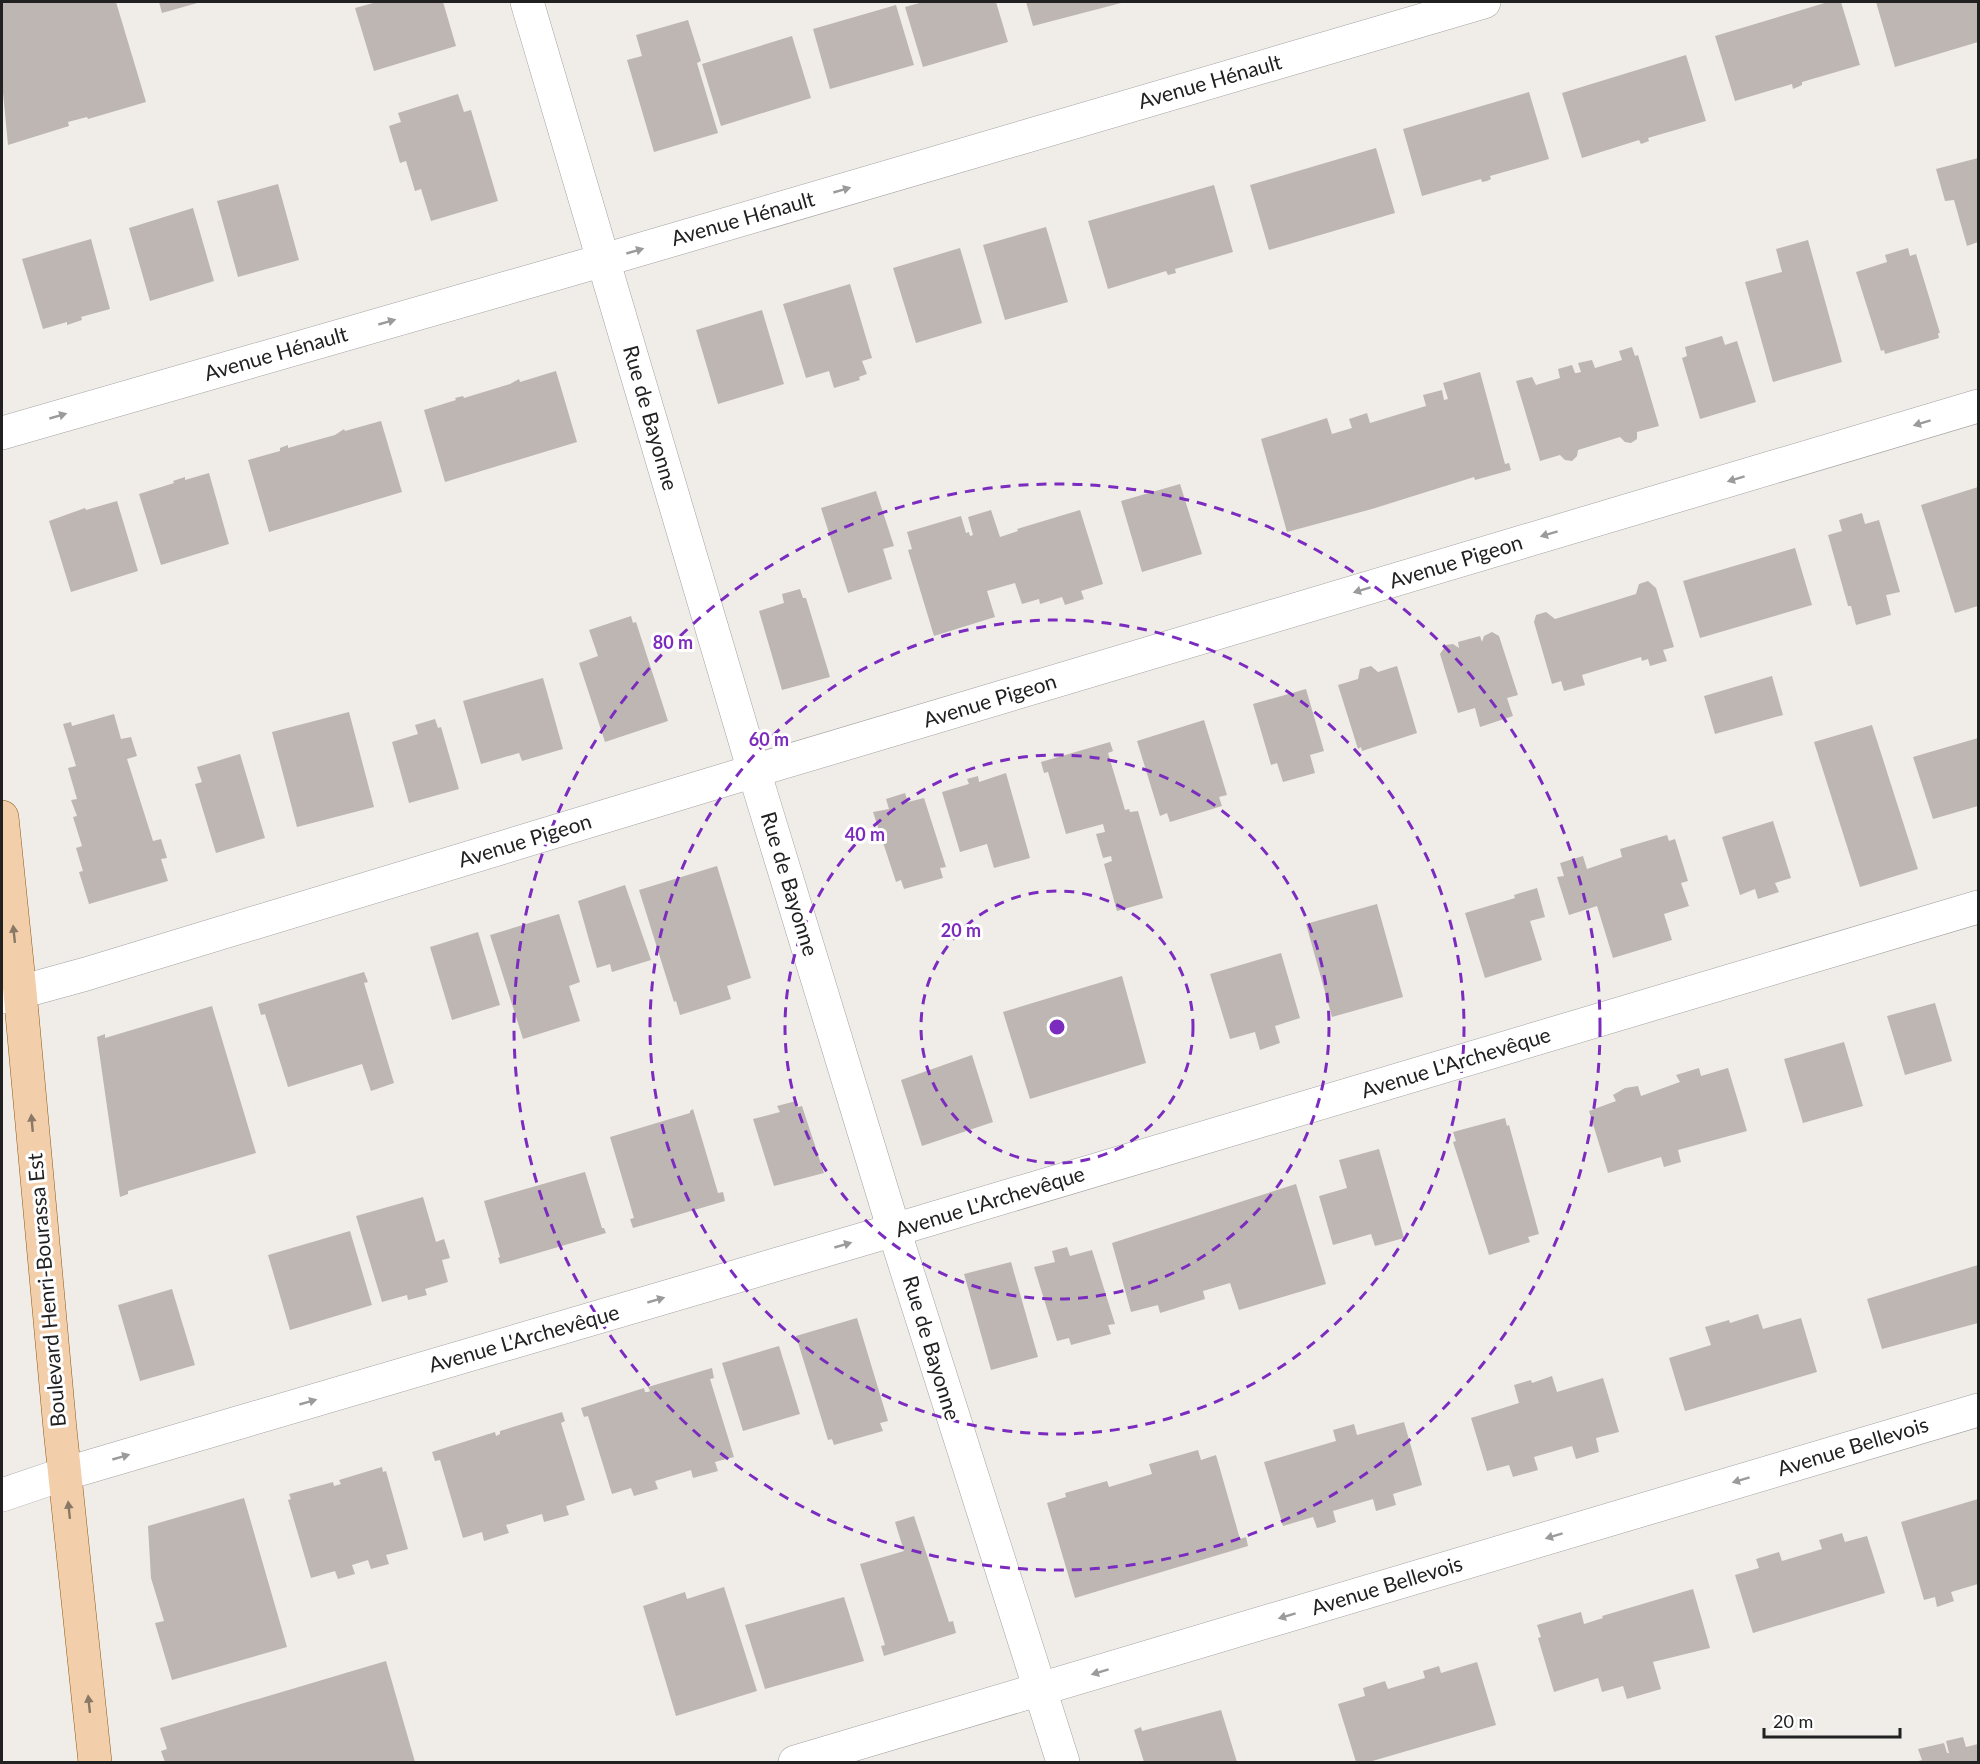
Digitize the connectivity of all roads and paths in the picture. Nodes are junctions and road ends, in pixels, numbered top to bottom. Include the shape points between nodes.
1 (527, 2) edge
2 (1484, 2) edge
3 (604, 260) junction
4 (1978, 406) edge
5 (2, 433) edge
6 (754, 771) junction
7 (2, 817) edge
8 (1978, 907) edge
9 (11, 994) edge
10 (894, 1230) junction
11 (1978, 1410) edge
12 (64, 1473) junction
13 (2, 1495) edge
14 (1039, 1689) junction
15 (95, 1762) edge
16 (795, 1762) edge
17 (1062, 1762) edge

1 - 3 street, Rue de Bayonne
3 -> 2 street, Avenue Hénault
5 -> 3 street, Avenue Hénault
3 - 6 street, Rue de Bayonne
4 -> 6 street, Avenue Pigeon
6 - 9 street, Avenue Pigeon
6 - 10 street, Rue de Bayonne
9 -> 7 main road, Boulevard Henri-Bourassa Est
8 - 10 street, Avenue L'Archevêque
12 -> 9 main road, Boulevard Henri-Bourassa Est
12 -> 10 street, Avenue L'Archevêque
10 - 14 street, Rue de Bayonne
11 -> 14 street, Avenue Bellevois
12 - 13 street, Avenue L'Archevêque
15 -> 12 main road, Boulevard Henri-Bourassa Est
14 - 16 street, Avenue Bellevois
14 - 17 street, Rue de Bayonne

